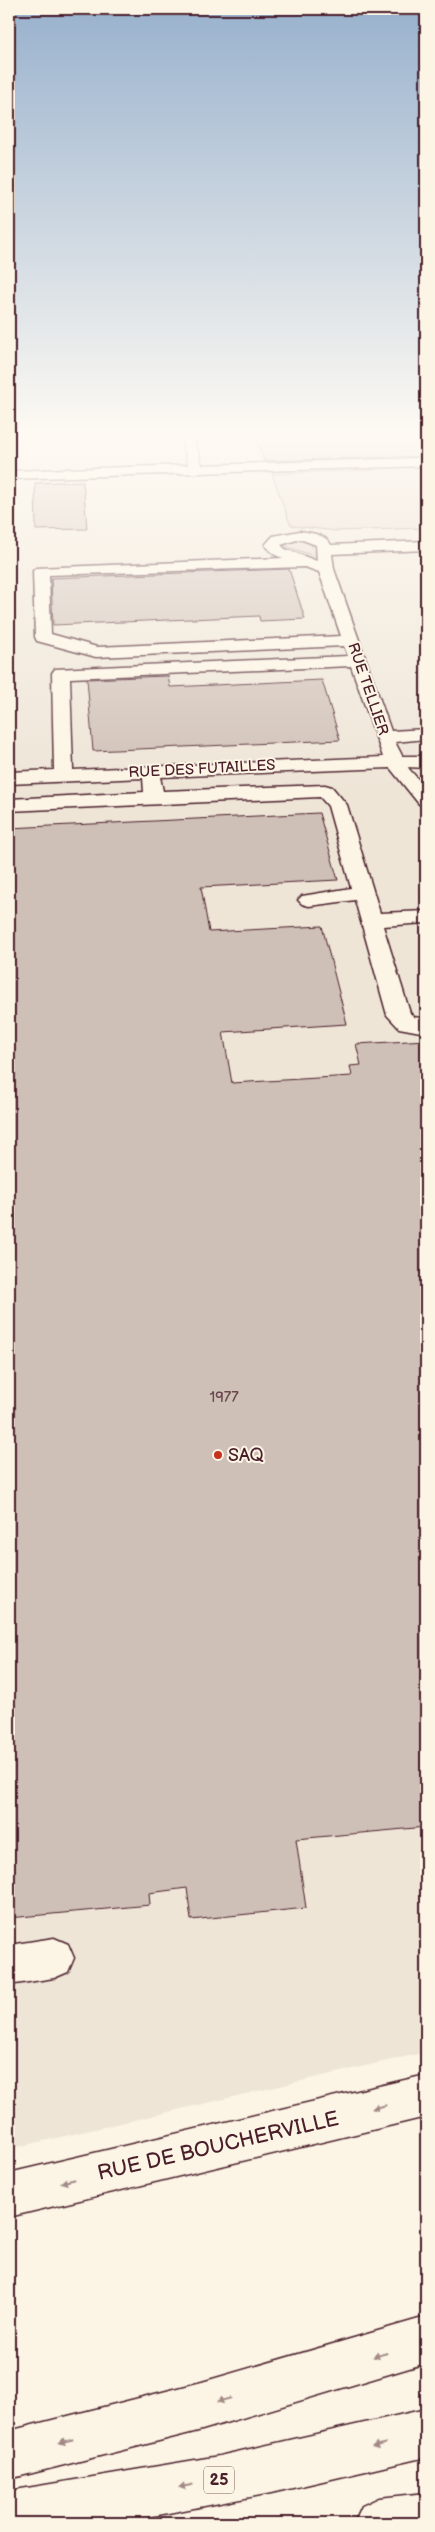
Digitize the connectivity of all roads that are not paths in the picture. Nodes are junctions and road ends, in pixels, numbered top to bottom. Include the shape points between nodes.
1 (286, 554) edge
2 (324, 554) edge
3 (307, 562) junction
4 (326, 569) junction
5 (351, 641) junction
6 (358, 661) junction
7 (426, 734) edge
8 (384, 736) junction
9 (395, 762) junction
10 (426, 762) edge
11 (332, 763) junction
12 (208, 769) junction
13 (151, 772) junction
14 (64, 776) junction
15 (38, 777) junction
16 (9, 778) edge
17 (422, 795) edge
18 (213, 796) junction
19 (154, 798) junction
20 (38, 803) junction
21 (9, 805) edge
22 (362, 893) junction
23 (308, 900) dead end
24 (426, 917) edge
25 (370, 920) junction
26 (426, 1026) edge
27 (54, 1958) dead end
28 (9, 1965) edge
29 (426, 2096) edge
30 (9, 2196) edge
31 (426, 2340) edge
32 (426, 2432) edge
33 (9, 2455) edge
34 (9, 2516) edge
35 (426, 2517) edge
36 (380, 2523) edge

1 - 3 main road
2 - 4 main road, RUE TELLIER
3 - 4 main road
3 - 5 main road via 41,571 43,637 96,652
4 - 5 main road, RUE TELLIER
5 - 6 main road, RUE TELLIER
6 - 8 main road, RUE TELLIER
6 - 14 main road via 61,674
7 - 8 main road
8 - 9 main road, RUE TELLIER
9 - 10 main road, RUE DES FUTAILLES
9 - 11 main road, RUE DES FUTAILLES
9 - 17 main road, RUE TELLIER
11 - 12 main road, RUE DES FUTAILLES
11 - 17 main road
12 - 13 main road, RUE DES FUTAILLES
12 - 18 main road
13 - 14 main road, RUE DES FUTAILLES
13 - 19 main road
14 - 15 main road, RUE DES FUTAILLES
15 - 16 main road, RUE DES FUTAILLES
15 - 20 main road
18 - 19 main road
18 - 22 main road via 325,790 337,805
19 - 20 main road
20 - 21 main road
22 - 23 main road
22 - 25 main road
24 - 25 main road
25 - 26 main road via 398,1014 407,1024
27 - 28 main road
29 -> 30 main road, RUE DE BOUCHERVILLE
31 -> 33 main road via 202,2406
32 -> 34 main road, 25 via 220,2480
35 - 36 main road

